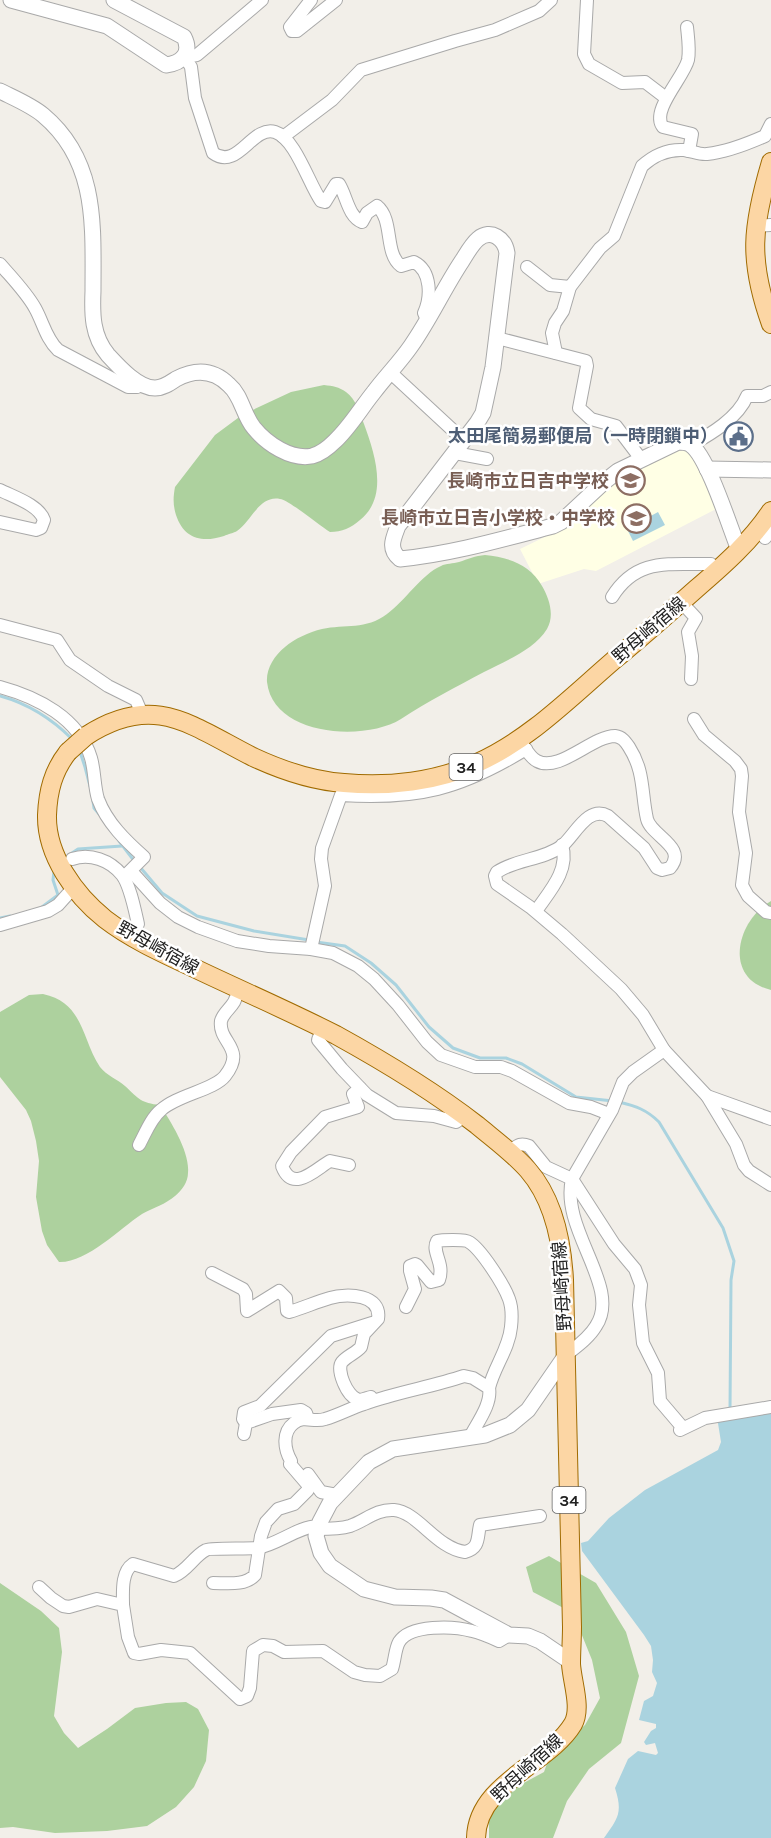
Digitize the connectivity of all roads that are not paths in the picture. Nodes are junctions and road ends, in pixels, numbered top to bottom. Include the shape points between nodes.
1 (11, 0) edge
2 (114, 0) edge
3 (262, 0) edge
4 (311, 0) edge
5 (336, 0) edge
6 (551, 0) edge
7 (587, 0) edge
8 (687, 27) dead end
9 (185, 57) junction
10 (0, 90) edge
11 (666, 98) junction
12 (771, 124) edge
13 (283, 137) junction
14 (689, 151) junction
15 (771, 162) edge
16 (763, 225) edge
17 (0, 264) edge
18 (527, 267) dead end
19 (570, 287) junction
20 (427, 320) junction
21 (771, 324) edge
22 (497, 338) junction
23 (556, 353) junction
24 (390, 372) junction
25 (142, 384) junction
26 (771, 392) edge
27 (468, 435) junction
28 (691, 445) junction
29 (455, 453) junction
30 (487, 459) dead end
31 (641, 459) junction
32 (707, 469) junction
33 (771, 470) edge
34 (0, 490) edge
35 (771, 511) edge
36 (0, 522) edge
37 (739, 550) junction
38 (718, 570) junction
39 (612, 597) dead end
40 (681, 602) junction
41 (0, 625) edge
42 (691, 679) dead end
43 (0, 687) edge
44 (142, 714) junction
45 (694, 719) dead end
46 (523, 744) junction
47 (562, 845) junction
48 (64, 862) junction
49 (133, 869) junction
50 (75, 886) junction
51 (536, 911) junction
52 (771, 913) edge
53 (0, 925) edge
54 (131, 936) junction
55 (311, 949) junction
56 (239, 990) junction
57 (322, 1029) junction
58 (664, 1050) junction
59 (360, 1088) junction
60 (707, 1096) junction
61 (610, 1112) junction
62 (465, 1116) junction
63 (771, 1119) edge
64 (139, 1144) dead end
65 (510, 1151) junction
66 (349, 1165) dead end
67 (572, 1179) junction
68 (771, 1185) edge
69 (212, 1273) dead end
70 (406, 1307) dead end
71 (372, 1323) junction
72 (566, 1364) junction
73 (489, 1388) junction
74 (404, 1391) junction
75 (771, 1407) edge
76 (308, 1419) junction
77 (470, 1437) junction
78 (291, 1461) junction
79 (337, 1495) junction
80 (540, 1516) dead end
81 (318, 1528) junction
82 (259, 1548) junction
83 (213, 1583) dead end
84 (39, 1587) dead end
85 (123, 1605) junction
86 (509, 1635) junction
87 (571, 1662) junction
88 (476, 1838) edge

1 - 9 street via 106,26 166,65
2 - 9 street via 184,37 188,46
3 - 9 street via 197,55
4 - 5 street via 292,22 292,31
6 - 13 street via 539,11 495,30 362,70 332,100
7 - 11 street via 584,54 589,64 622,83 645,82
8 - 11 street via 688,62
9 - 13 street via 213,153 223,157 242,151 265,132
10 - 25 street via 42,114 76,154 89,198 92,322 108,354
11 - 14 street via 660,123 692,134
12 - 14 street via 765,136 723,151 704,155
13 - 20 street via 321,201 325,202 339,184 358,221 362,222 376,206 381,209 395,261 401,266 414,262 422,268 430,290 424,313
14 - 19 street via 665,152 642,166 614,236
15 - 16 main road via 759,204
16 - 21 main road via 754,248 756,275
17 - 25 street via 27,295 58,350 128,387
18 - 19 street via 550,285
19 - 23 street via 552,333
20 - 22 street via 473,245 480,237 491,234 503,242 507,253
20 - 24 street
22 - 23 street
22 - 27 street via 483,413
23 - 31 street via 586,361 579,408 591,419 616,426
24 - 25 street via 336,441 315,455 300,457 282,451 253,428 231,386 221,378 200,371 157,388
24 - 27 street via 459,435
26 - 28 street via 747,396 727,420
27 - 29 street
28 - 31 street via 678,442
28 - 32 street
29 - 30 street
29 - 31 street via 398,526 392,548 400,559 553,526 604,482
32 - 33 street
32 - 37 street
34 - 36 street via 32,506 44,520 36,530
35 - 37 main road, 野母崎宿線 / 34
37 - 38 main road, 野母崎宿線 / 34
38 - 39 street via 711,564 639,569 620,583
38 - 40 main road, 野母崎宿線 / 34
40 - 42 street via 696,618 688,632
40 - 46 main road, 野母崎宿線 / 34
41 - 44 street via 57,640 70,660 136,700
43 - 49 street via 34,697 75,730 90,755 102,808 144,857
44 - 46 main road, 野母崎宿線 / 34 via 175,718 285,770 344,783 378,785 444,775
44 - 48 main road, 野母崎宿線 / 34, bridge via 114,721 86,736 58,766 49,790 47,820 49,839
45 - 52 street via 704,735 741,769 739,812 746,853 742,885 748,896
46 - 47 street via 539,762 552,763 606,737 620,737 640,768 648,822 672,848 675,858 670,868 658,870 638,842 603,813 592,814
46 - 55 street via 502,764 423,794 341,795 322,848 325,886
47 - 51 street via 559,877
47 - 51 street via 496,872 497,884
48 - 49 street via 92,856
48 - 50 main road, 野母崎宿線 / 34
49 - 54 street via 138,924
49 - 55 street via 160,903 198,927 237,941
50 - 53 street via 48,911
50 - 54 main road, 野母崎宿線 / 34 via 105,918
51 - 58 street via 621,989 643,1015
54 - 56 main road, 野母崎宿線 / 34
55 - 61 street via 333,953 374,979 441,1055 475,1067 501,1067 569,1103
56 - 57 main road, 野母崎宿線 / 34
56 - 64 street via 222,1019 234,1051 224,1078 166,1105
57 - 59 street via 318,1040
57 - 62 main road, 野母崎宿線 / 34 via 386,1063
58 - 60 street
58 - 61 street, 野母崎宿線 via 623,1082
59 - 62 street via 396,1113 456,1122
59 - 66 street via 353,1094 358,1107 326,1117 282,1166 292,1177 301,1178 330,1161
60 - 63 street
60 - 68 street via 736,1144 744,1166
61 - 67 street, 野母崎宿線
62 - 65 main road, 野母崎宿線 / 34
65 - 67 street via 525,1144 546,1167
65 - 72 main road, 野母崎宿線 / 34 via 542,1190 562,1246
67 - 72 street, 野母崎宿線 via 572,1212 599,1281 603,1309 593,1332
67 - 75 street via 635,1269 641,1285 643,1342 658,1373 660,1401 682,1429 705,1418
69 - 71 street via 243,1289 247,1311 279,1292 286,1298 289,1312 341,1296 368,1298 379,1315
70 - 73 street via 415,1289 410,1266 415,1264 431,1282 440,1280 437,1240 469,1241 482,1254 510,1299 511,1328
71 - 74 street via 361,1347 340,1365 345,1385 357,1400
71 - 76 street via 331,1336 260,1406 244,1412 245,1428 257,1417 289,1411 304,1411
72 - 77 street, 野母崎宿線 via 558,1363 537,1398 517,1420 499,1430
72 - 87 main road, 野母崎宿線 / 34
73 - 74 street via 464,1376
73 - 77 street via 489,1401
74 - 76 street via 327,1419
76 - 78 street via 292,1424 287,1434 285,1450
77 - 79 street, 野母崎宿線 via 386,1451 369,1462
78 - 79 street via 304,1470 321,1492
78 - 82 street via 309,1488 294,1504 273,1513 266,1522
79 - 81 street, 野母崎宿線
80 - 81 street via 480,1526 478,1542 465,1552 446,1546 408,1515 394,1510 370,1515 350,1526
81 - 82 street
81 - 86 street via 319,1548 327,1563 364,1589 395,1597 444,1600
82 - 83 street via 251,1579
82 - 85 street via 206,1550 174,1576 133,1564 124,1583
84 - 85 street via 63,1606 97,1599
85 - 86 street via 134,1653 190,1653 240,1699 248,1696 253,1652 263,1645 284,1652 323,1652 354,1672 380,1676 392,1669 400,1640 408,1633 421,1629 472,1630 499,1641
86 - 87 street via 540,1641
87 - 88 main road, 野母崎宿線 / 34 via 576,1714 573,1724 497,1791 480,1819

